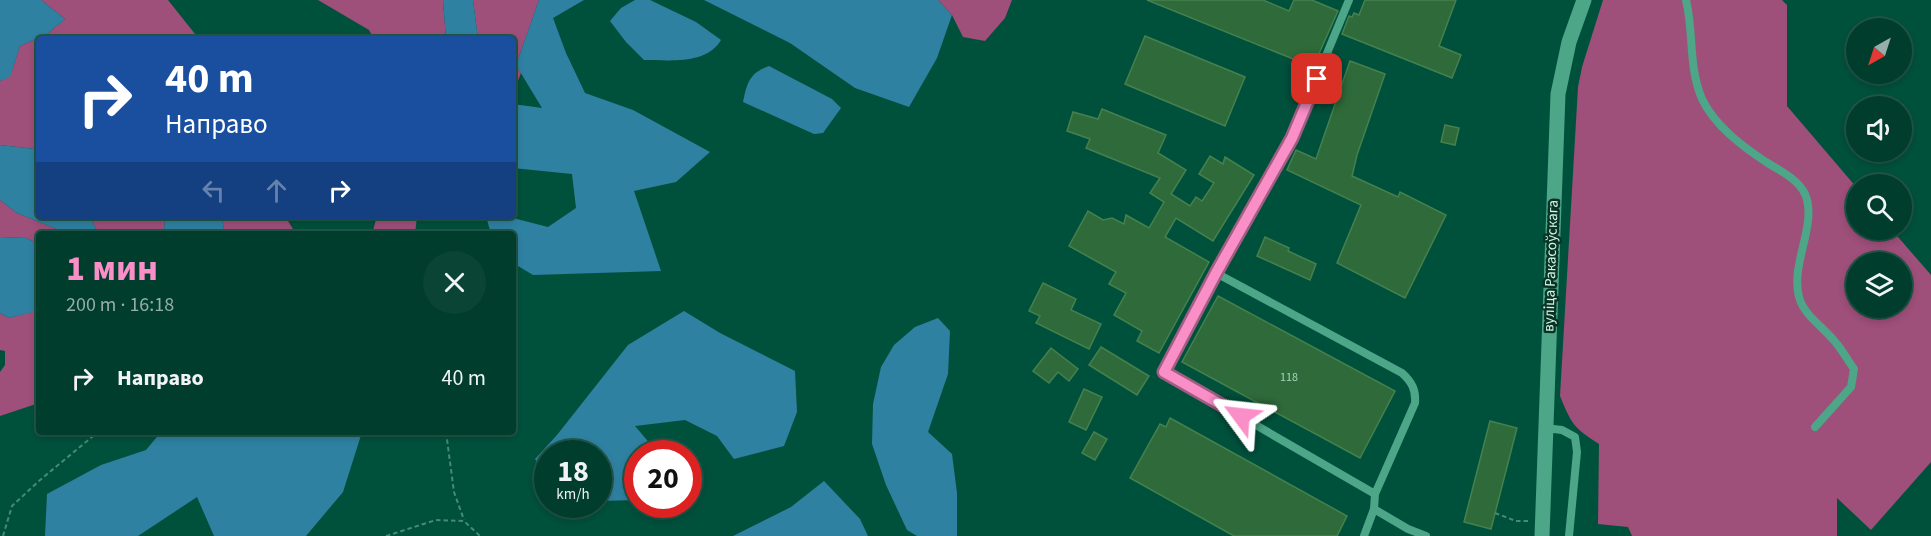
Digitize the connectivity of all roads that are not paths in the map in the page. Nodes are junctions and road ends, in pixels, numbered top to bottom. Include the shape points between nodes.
1 (1349, 0) edge
2 (1584, 0) edge
3 (1686, 0) edge
4 (1216, 273) junction
5 (1815, 427) dead end
6 (1545, 428) junction
7 (1375, 494) junction
8 (1374, 509) junction
9 (1364, 536) edge
10 (1426, 536) edge
11 (1542, 536) edge
12 (1569, 536) edge

1 - 4 lane via 1292,138
2 - 6 street, вуліца Ракасоўскага via 1569,42 1558,94
3 - 5 lane via 1690,54 1702,98 1713,116 1804,192 1808,210 1797,276 1799,298 1854,369 1851,387
4 - 7 lane via 1402,373 1410,381 1415,403
4 - 7 lane via 1164,372
6 - 11 street, вуліца Ракасоўскага
6 - 12 lane via 1575,437
7 - 8 lane
8 - 9 lane
8 - 10 lane

